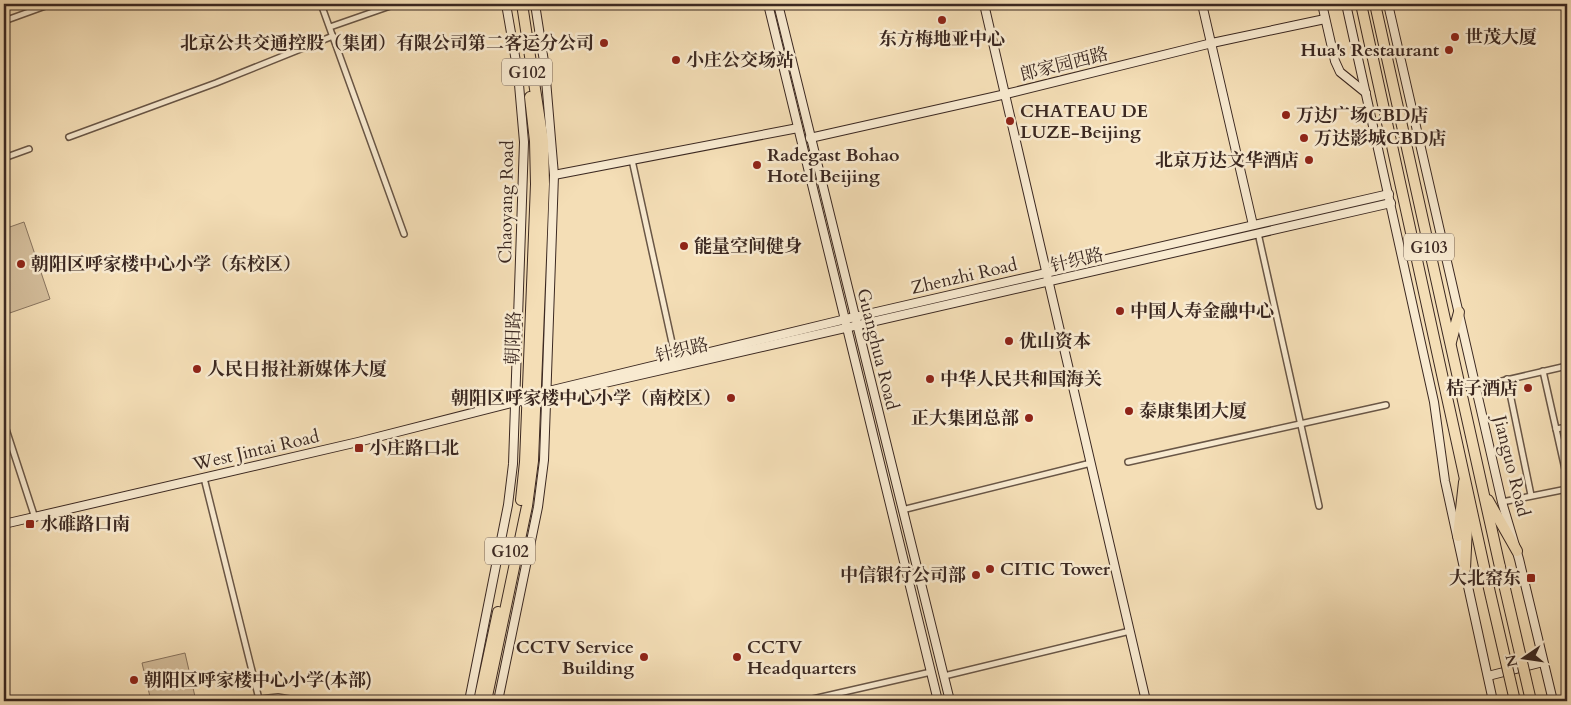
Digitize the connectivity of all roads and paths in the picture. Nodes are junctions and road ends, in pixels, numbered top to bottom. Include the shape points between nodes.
1 (51, 4) edge
2 (321, 4) edge
3 (396, 4) edge
4 (506, 4) edge
5 (516, 4) edge
6 (522, 4) edge
7 (535, 4) edge
8 (768, 4) edge
9 (778, 4) edge
10 (984, 4) edge
11 (1202, 4) edge
12 (1322, 4) edge
13 (1346, 4) edge
14 (1361, 4) edge
15 (1375, 4) edge
16 (1388, 4) edge
17 (1325, 19) junction
18 (4, 22) edge
19 (330, 27) junction
20 (333, 36) junction
21 (1212, 43) junction
22 (1366, 92) junction
23 (1006, 94) junction
24 (798, 128) junction
25 (69, 137) dead end
26 (810, 138) junction
27 (539, 141) junction
28 (28, 149) dead end
29 (4, 158) edge
30 (632, 160) junction
31 (554, 175) junction
32 (1389, 194) junction
33 (1391, 203) junction
34 (1252, 225) junction
35 (1258, 233) junction
36 (404, 234) dead end
37 (1047, 272) junction
38 (1049, 281) junction
39 (1459, 312) junction
40 (854, 317) junction
41 (846, 319) junction
42 (856, 326) junction
43 (847, 328) junction
44 (1450, 346) junction
45 (677, 363) junction
46 (1567, 366) edge
47 (1542, 371) junction
48 (1507, 379) junction
49 (1476, 387) junction
50 (546, 394) junction
51 (532, 397) junction
52 (515, 402) junction
53 (1386, 405) dead end
54 (4, 423) edge
55 (1300, 424) junction
56 (1567, 426) edge
57 (1556, 429) junction
58 (1128, 462) dead end
59 (1091, 463) junction
60 (1465, 474) junction
61 (204, 478) junction
62 (1567, 478) edge
63 (1567, 489) edge
64 (1483, 491) junction
65 (1469, 492) junction
66 (1532, 495) junction
67 (1502, 502) junction
68 (1319, 506) dead end
69 (902, 510) junction
70 (35, 518) junction
71 (4, 524) edge
72 (1458, 536) junction
73 (1517, 551) junction
74 (1464, 569) junction
75 (1130, 631) junction
76 (1543, 662) junction
77 (931, 672) junction
78 (944, 676) junction
79 (1488, 676) junction
80 (258, 700) edge
81 (301, 701) edge
82 (469, 701) edge
83 (479, 701) edge
84 (486, 701) edge
85 (498, 701) edge
86 (804, 701) edge
87 (938, 701) edge
88 (950, 701) edge
89 (1146, 701) edge
90 (1492, 701) edge
91 (1515, 701) edge
92 (1531, 701) edge
93 (1553, 701) edge

1 - 18 street
2 - 19 street
3 - 19 street
4 - 27 street, Chaoyang Road via 518,73
5 - 27 highway, 朝阳路 / G102
6 - 27 highway, 朝阳路 / G102
7 - 27 street, Chaoyang Road
8 - 24 street, Guanghua Road
9 - 26 street, Guanghua Road
10 - 23 street
11 - 21 street
12 - 17 street
13 - 22 street
14 - 60 highway, G103
15 - 44 highway, Jianguo Road / G103
16 - 39 street, Jianguo Road
17 - 21 street, 郎家园西路
17 - 22 street via 1340,72
19 - 20 street
20 - 25 street
20 - 36 street
21 - 23 street, 郎家园西路
21 - 34 street
22 - 32 street
23 - 26 street, 郎家园西路
23 - 37 street
24 - 30 street
24 - 41 street, Guanghua Road
26 - 40 street, Guanghua Road
27 - 31 street, Chaoyang Road
27 - 51 highway, 朝阳路 / G102 via 544,184
27 - 52 street, Chaoyang Road
28 - 29 street
30 - 31 street
30 - 45 street
31 - 50 street, Chaoyang Road
32 - 33 street
32 - 34 street, Zhenzhi Road
33 - 35 street, 针织路
33 - 72 street via 1434,402 1445,481
34 - 37 street, Zhenzhi Road
35 - 38 street, 针织路
35 - 55 street
37 - 38 street
37 - 40 street, Zhenzhi Road
38 - 42 street, 针织路
38 - 59 street
39 - 44 highway
39 - 49 street, Jianguo Road
40 - 41 street, Zhenzhi Road
40 - 42 street, Guanghua Road
41 - 43 street, Guanghua Road
41 - 45 street, Zhenzhi Road
42 - 43 street, 针织路
42 - 69 street, Guanghua Road
43 - 45 street, 针织路
43 - 77 street, Guanghua Road
44 - 64 highway, Jianguo Road / G103
45 - 50 street, Zhenzhi Road
46 - 47 street
47 - 48 street
47 - 57 street
48 - 49 street
48 - 66 street
49 - 67 street, Jianguo Road
50 - 51 street
50 - 85 street via 544,460 538,507
51 - 52 street, West Jintai Road
51 - 83 highway, 朝阳路 / G102 via 520,505
51 - 84 highway, G102 via 532,462 527,506
52 - 61 street, West Jintai Road
52 - 82 street via 508,505
53 - 55 street
54 - 70 street
55 - 58 street
55 - 68 street
56 - 57 street
57 - 62 street
59 - 69 street
59 - 75 street
60 - 65 highway, G103
60 - 72 highway
61 - 70 street, West Jintai Road
61 - 80 street
63 - 66 street
64 - 73 highway
64 - 92 highway, Jianguo Road / G103, bridge
65 - 74 highway
65 - 91 highway, G103, bridge
66 - 67 street
67 - 73 street, Jianguo Road
69 - 78 street, Guanghua Road
70 - 71 street, West Jintai Road
72 - 74 street
73 - 76 street, Jianguo Road
74 - 79 street
75 - 78 street
75 - 89 street
76 - 79 street
76 - 93 street, Jianguo Road
77 - 86 street
77 - 87 street, Guanghua Road
78 - 88 street, Guanghua Road
79 - 90 street
80 - 81 street via 278,697

